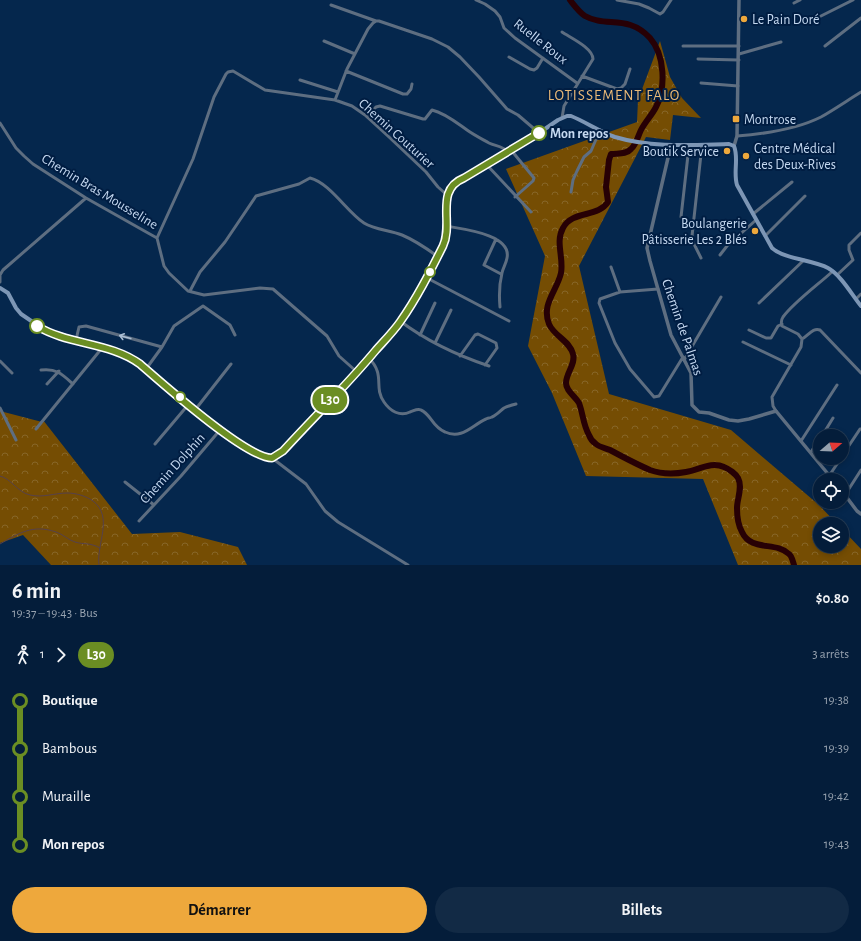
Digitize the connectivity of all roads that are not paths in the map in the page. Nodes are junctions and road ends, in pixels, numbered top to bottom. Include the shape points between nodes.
1 (476, 0) edge
2 (617, 0) edge
3 (671, 0) edge
4 (739, 0) edge
5 (800, 0) edge
6 (853, 0) edge
7 (794, 3) dead end
8 (331, 5) dead end
9 (861, 18) edge
10 (376, 21) junction
11 (811, 21) dead end
12 (562, 32) dead end
13 (324, 41) dead end
14 (781, 42) dead end
15 (683, 46) dead end
16 (739, 46) junction
17 (826, 46) dead end
18 (355, 54) junction
19 (739, 54) junction
20 (509, 57) dead end
21 (543, 58) junction
22 (698, 59) dead end
23 (739, 60) junction
24 (630, 69) dead end
25 (346, 71) junction
26 (582, 76) junction
27 (300, 80) dead end
28 (577, 83) junction
29 (701, 83) dead end
30 (412, 84) dead end
31 (738, 86) junction
32 (338, 92) junction
33 (861, 92) edge
34 (335, 100) junction
35 (367, 117) junction
36 (562, 118) junction
37 (0, 123) edge
38 (600, 130) junction
39 (539, 133) junction
40 (737, 136) junction
41 (671, 145) junction
42 (702, 145) junction
43 (689, 146) junction
44 (734, 146) junction
45 (510, 151) junction
46 (486, 164) junction
47 (792, 182) dead end
48 (571, 192) dead end
49 (447, 195) junction
50 (515, 196) junction
51 (805, 196) dead end
52 (86, 198) junction
53 (531, 212) dead end
54 (753, 214) junction
55 (682, 218) dead end
56 (756, 220) junction
57 (446, 226) junction
58 (861, 233) edge
59 (765, 236) junction
60 (157, 238) junction
61 (496, 239) junction
62 (720, 255) dead end
63 (437, 256) junction
64 (701, 258) dead end
65 (804, 260) junction
66 (611, 267) dead end
67 (835, 273) junction
68 (502, 274) junction
69 (427, 278) junction
70 (0, 282) edge
71 (0, 288) edge
72 (658, 289) junction
73 (190, 291) junction
74 (620, 292) junction
75 (861, 294) edge
76 (721, 297) dead end
77 (856, 299) junction
78 (435, 303) dead end
79 (759, 303) dead end
80 (861, 306) edge
81 (500, 307) dead end
82 (451, 310) dead end
83 (400, 321) junction
84 (509, 321) dead end
85 (782, 324) junction
86 (749, 330) dead end
87 (235, 335) dead end
88 (420, 336) junction
89 (802, 339) junction
90 (76, 340) junction
91 (743, 342) dead end
92 (435, 343) junction
93 (162, 347) junction
94 (102, 348) junction
95 (460, 356) junction
96 (369, 358) junction
97 (684, 358) junction
98 (0, 361) edge
99 (231, 364) dead end
100 (791, 365) junction
101 (146, 369) junction
102 (41, 370) dead end
103 (59, 371) junction
104 (357, 372) junction
105 (12, 373) dead end
106 (861, 373) edge
107 (47, 384) dead end
108 (73, 384) junction
109 (837, 385) dead end
110 (188, 404) junction
111 (516, 404) dead end
112 (0, 408) edge
113 (195, 410) junction
114 (776, 411) junction
115 (833, 418) dead end
116 (36, 429) dead end
117 (826, 429) edge
118 (861, 429) edge
119 (220, 430) junction
120 (16, 440) dead end
121 (801, 441) junction
122 (155, 444) dead end
123 (849, 447) edge
124 (813, 449) edge
125 (811, 452) junction
126 (272, 458) junction
127 (861, 470) edge
128 (827, 473) edge
129 (125, 482) dead end
130 (849, 489) edge
131 (849, 500) edge
132 (154, 505) junction
133 (861, 514) edge
134 (139, 521) dead end
135 (408, 565) edge

1 - 21 street, Ruelle Roux via 495,11 510,35
2 - 3 street via 639,4 660,14
4 - 16 street
5 - 7 street
6 - 11 street
8 - 10 street
9 - 17 street
10 - 18 street via 370,26
10 - 39 street via 380,20 432,39 448,48 480,77 507,109
12 - 26 street, Ruelle Roux via 592,54 593,59
13 - 18 street
14 - 19 street
15 - 16 street
16 - 19 street
18 - 25 street
19 - 23 street
20 - 21 street via 534,70
21 - 28 street, Ruelle Roux
22 - 23 street
23 - 31 street
24 - 26 street via 624,84 617,89
25 - 30 street via 403,94 408,94
25 - 32 street
26 - 28 street, Ruelle Roux
27 - 32 street
28 - 36 street, Ruelle Roux via 564,106
29 - 31 street
31 - 40 street
32 - 34 street
33 - 40 street via 809,122 771,132
34 - 35 street, Chemin Couturier via 352,106
34 - 60 street, Chemin Couturier via 265,90 232,71 228,72 214,97 193,159
35 - 45 street via 380,106 422,119 426,119 432,110 435,110 480,138
35 - 49 street, Chemin Couturier
36 - 38 main road via 571,116
36 - 39 main road
37 - 52 street, Chemin Bras Mousseline via 24,156
38 - 41 main road via 626,139
38 - 48 street via 591,151 584,157 577,171
39 - 45 main road
40 - 44 street
41 - 43 main road
41 - 72 street, Chemin de Palmas via 647,248
42 - 43 main road
42 - 44 main road
42 - 64 street via 692,236
43 - 55 street
44 - 54 main road via 736,181
45 - 46 main road
45 - 50 street via 534,178
46 - 49 main road via 457,181
46 - 50 street
47 - 54 street
49 - 57 main road
50 - 53 street
51 - 59 street
52 - 60 street, Chemin Bras Mousseline
52 - 70 street via 3,270
54 - 56 main road
56 - 59 main road
56 - 62 street
57 - 61 street
57 - 63 main road via 446,238
58 - 67 street via 849,245 853,260
59 - 65 main road via 776,251
60 - 73 street, Chemin Bras Mousseline via 164,266
61 - 68 street via 503,244 507,254
61 - 68 street via 484,265
63 - 69 main road
63 - 73 street via 402,235 366,224 333,192 310,178 299,184 256,196 225,242 200,272
65 - 67 main road via 824,266
65 - 79 street
66 - 74 street
67 - 77 main road
67 - 85 street via 793,307 782,318
68 - 81 street via 498,294
69 - 83 main road
69 - 84 street
71 - 90 main road via 8,293 25,318 43,329
72 - 74 street
72 - 97 street, Chemin de Palmas via 671,335
73 - 104 street via 204,295 265,287 273,289 327,336 339,356
74 - 97 street via 600,299 599,303 615,343 630,369 654,397 659,396
75 - 77 street
76 - 97 street
77 - 80 main road
78 - 88 street
82 - 92 street
83 - 88 street
83 - 96 main road
85 - 86 street via 771,338
85 - 89 street
87 - 93 street via 230,325 203,306 174,326
88 - 92 street
89 - 100 street via 801,347
89 - 106 street via 813,330 820,330
93 -> 90 street via 86,326 79,328
90 - 94 main road
91 - 100 street
92 - 95 street
93 - 101 street
94 - 101 main road via 127,356
94 - 108 street
95 - 95 street via 478,334 498,345 487,366
96 - 104 main road
96 - 111 street via 378,371 380,395 387,406 400,414 422,410 435,426 445,432 464,433 506,407
97 - 114 street, Chemin de Palmas via 691,373 691,402 696,411 734,421 749,420
98 - 105 street
99 - 113 street
100 - 114 street via 772,396
101 - 110 main road
102 - 103 street
103 - 107 street
103 - 108 street
104 - 126 main road via 283,451
108 - 116 street
109 - 121 street
110 - 113 main road
110 - 122 street
112 - 120 street
113 - 119 main road
114 - 121 street
115 - 117 street
118 - 123 street
119 - 126 main road via 266,458
119 - 132 street, Chemin Dolphin
121 - 125 street
124 - 125 street
125 - 128 street
126 - 135 street via 306,484 325,511 338,522
127 - 130 street
129 - 132 street
131 - 133 street
132 - 134 street, Chemin Dolphin

